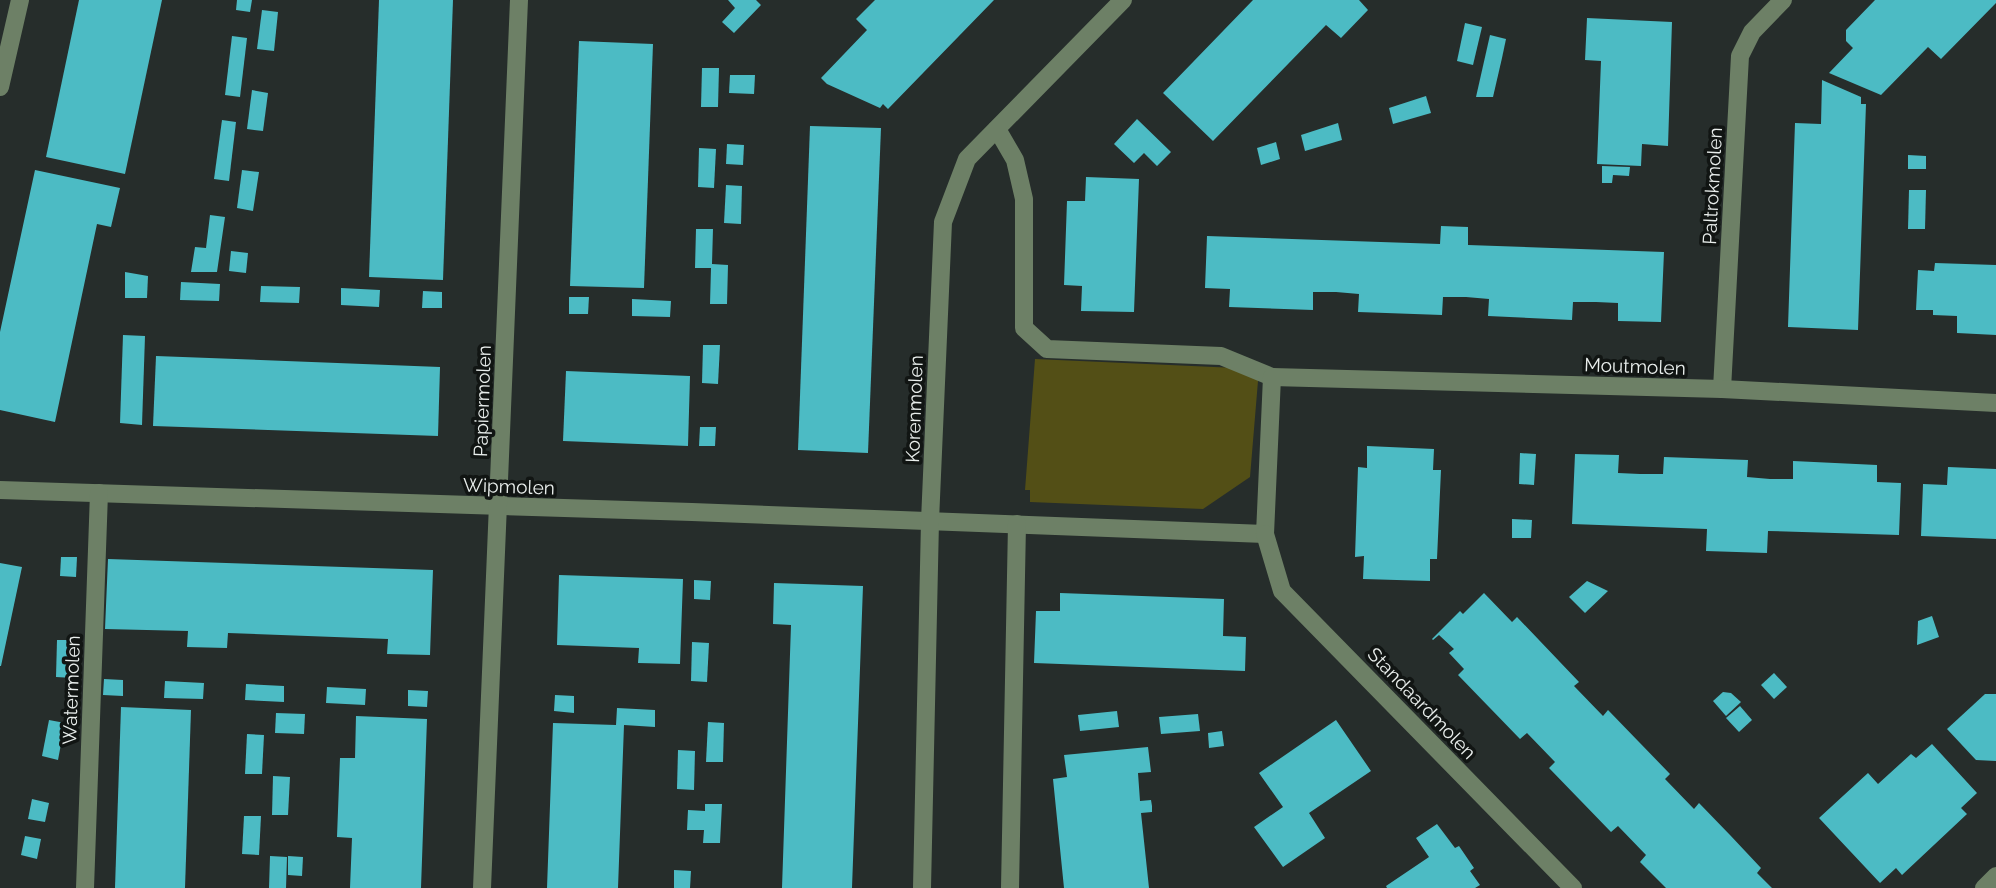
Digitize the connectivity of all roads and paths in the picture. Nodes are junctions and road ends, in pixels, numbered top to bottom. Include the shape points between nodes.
1 (20, 0) edge
2 (519, 0) edge
3 (1123, 0) edge
4 (1783, 0) edge
5 (0, 87) edge
6 (998, 128) junction
7 (1272, 377) junction
8 (1722, 389) junction
9 (1996, 403) edge
10 (0, 490) edge
11 (99, 493) junction
12 (498, 506) junction
13 (930, 522) junction
14 (1017, 524) junction
15 (1265, 534) junction
16 (1996, 876) edge
17 (85, 888) edge
18 (482, 888) edge
19 (922, 888) edge
20 (1010, 888) edge
21 (1573, 888) edge
22 (1984, 888) edge

1 - 5 street
2 - 12 street, Papiermolen
3 - 6 street, Korenmolen
4 - 8 street, Paltrokmolen via 1752,32 1740,56
6 - 7 street, Moutmolen via 1015,160 1024,199 1024,328 1047,349 1221,356
6 - 13 street, Korenmolen via 967,159 943,222
7 - 8 street, Moutmolen
7 - 15 street
8 - 9 street, Moutmolen
10 - 11 street, Wipmolen
11 - 12 street, Wipmolen
11 - 17 street, Watermolen
12 - 13 street, Wipmolen
12 - 18 street, Papiermolen
13 - 14 street, Wipmolen
13 - 19 street, Korenmolen
14 - 15 street
14 - 20 street
15 - 21 street, Standaardmolen via 1282,591
16 - 22 street

